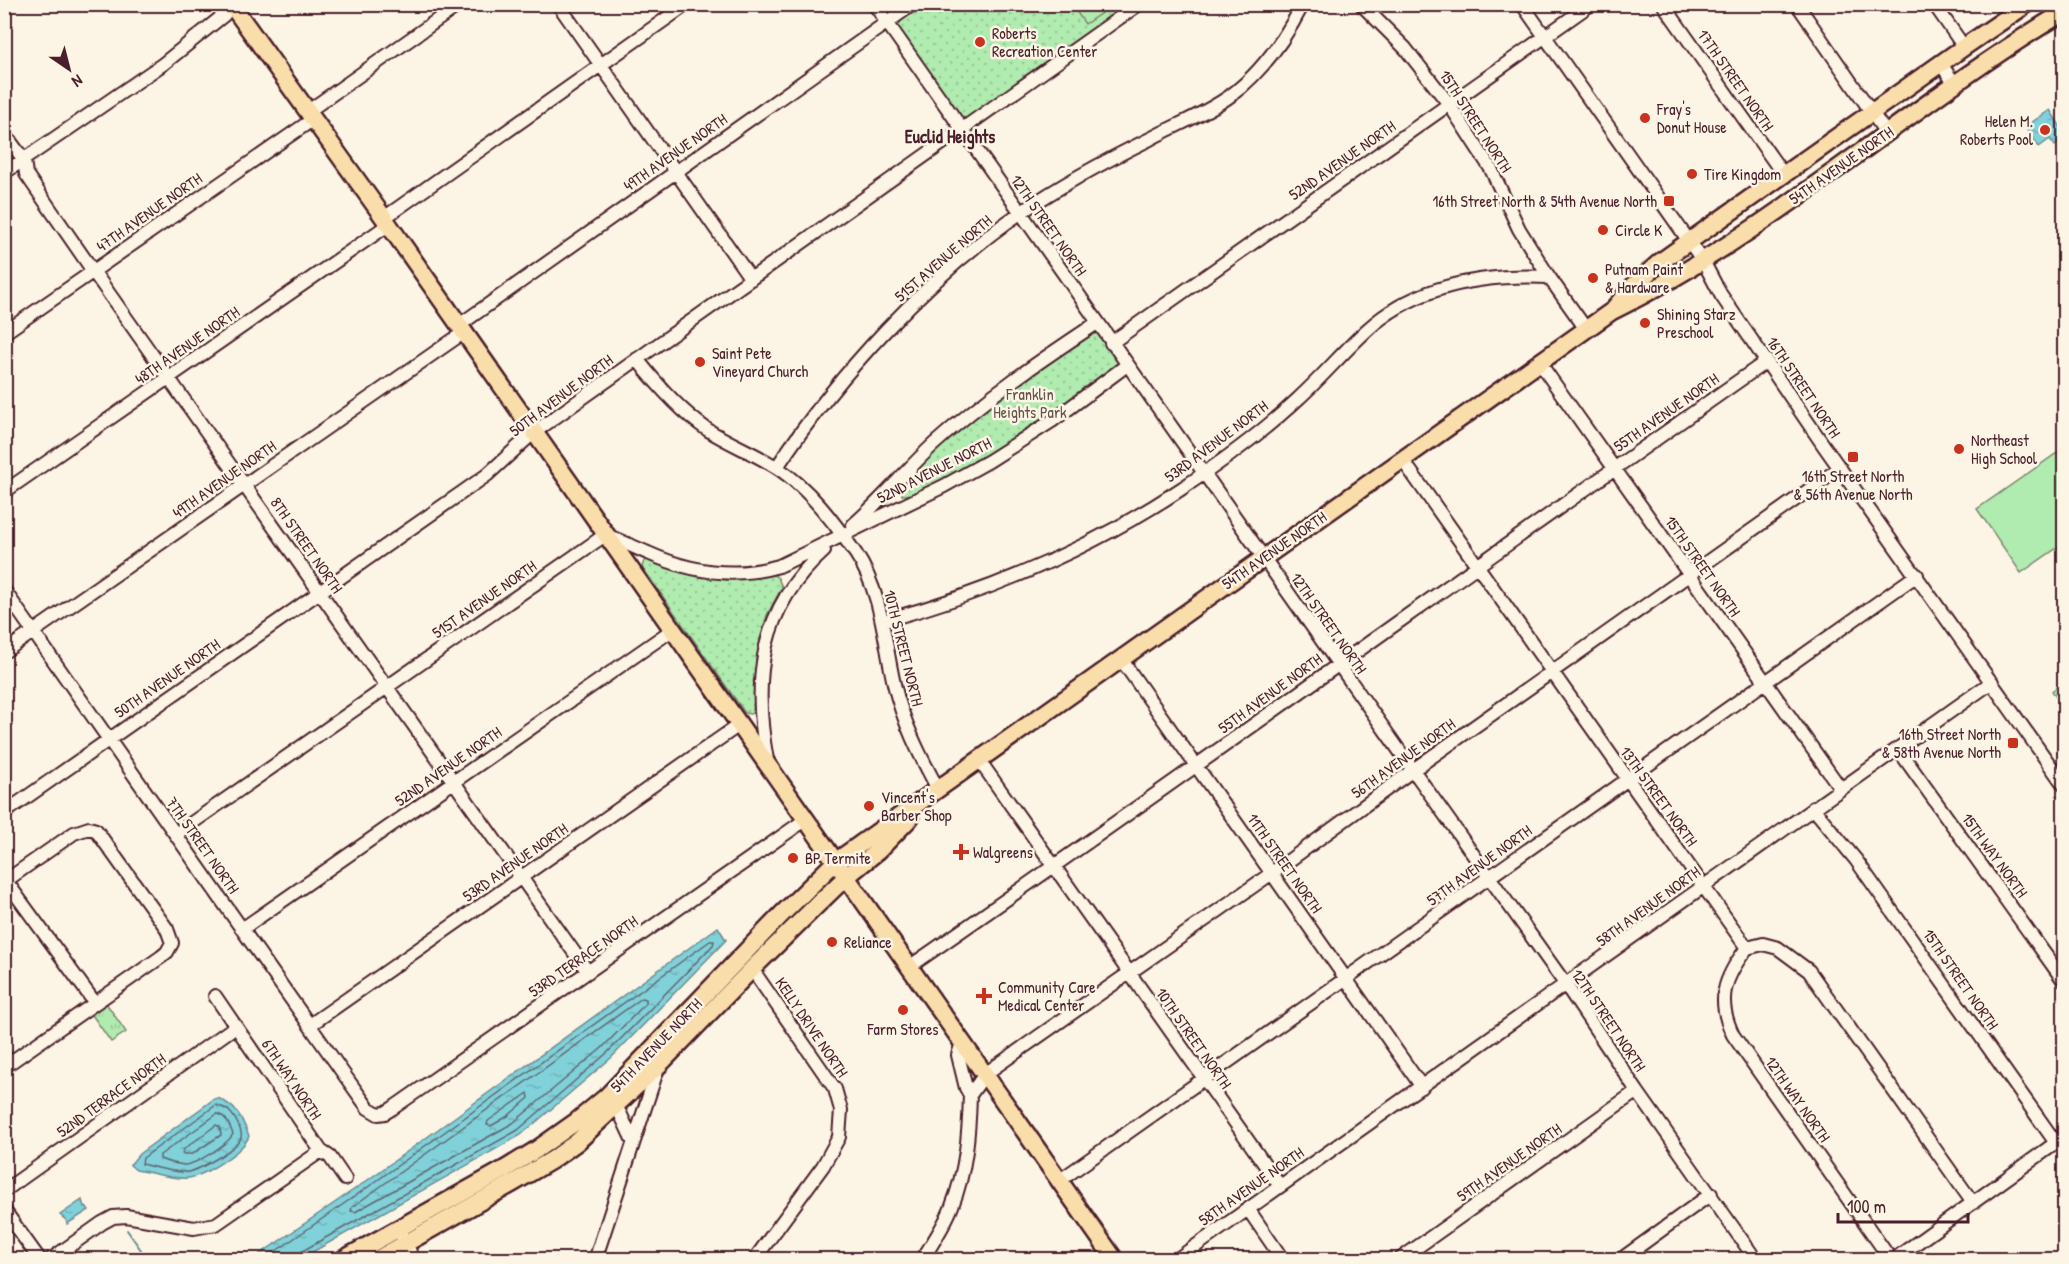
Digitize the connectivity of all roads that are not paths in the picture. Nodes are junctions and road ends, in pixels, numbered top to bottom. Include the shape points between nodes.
1 (460, 4) edge
2 (558, 4) edge
3 (687, 4) edge
4 (874, 4) edge
5 (913, 4) edge
6 (1139, 4) edge
7 (1303, 4) edge
8 (1361, 4) edge
9 (1522, 4) edge
10 (1592, 4) edge
11 (1663, 4) edge
12 (1797, 4) edge
13 (1934, 4) edge
14 (2027, 4) edge
15 (231, 5) edge
16 (2064, 12) edge
17 (887, 23) junction
18 (1545, 37) junction
19 (1964, 47) junction
20 (1940, 63) junction
21 (600, 66) junction
22 (1955, 84) junction
23 (1449, 104) junction
24 (1872, 111) junction
25 (309, 116) junction
26 (962, 130) junction
27 (4, 133) edge
28 (1886, 133) junction
29 (24, 160) junction
30 (676, 172) junction
31 (4, 173) edge
32 (1783, 174) junction
33 (1021, 213) junction
34 (386, 222) junction
35 (1689, 241) junction
36 (1703, 261) junction
37 (93, 271) junction
38 (1549, 277) junction
39 (751, 279) junction
40 (1612, 311) junction
41 (1097, 323) junction
42 (1586, 329) junction
43 (460, 330) junction
44 (4, 333) edge
45 (1111, 343) junction
46 (638, 359) junction
47 (1767, 361) junction
48 (1539, 362) junction
49 (1127, 365) junction
50 (169, 377) junction
51 (533, 433) junction
52 (1402, 459) junction
53 (777, 467) junction
54 (1840, 468) junction
55 (1615, 469) junction
56 (1204, 474) junction
57 (245, 485) junction
58 (4, 492) edge
59 (605, 535) junction
60 (841, 535) junction
61 (1263, 557) junction
62 (1477, 564) junction
63 (1917, 574) junction
64 (1690, 575) junction
65 (4, 590) edge
66 (320, 592) junction
67 (883, 621) junction
68 (672, 630) junction
69 (34, 632) junction
70 (4, 652) edge
71 (1121, 659) junction
72 (1338, 665) junction
73 (1551, 673) junction
74 (1765, 682) junction
75 (1992, 682) junction
76 (387, 687) junction
77 (739, 725) junction
78 (108, 739) junction
79 (1898, 749) junction
80 (979, 760) junction
81 (1196, 766) junction
82 (768, 767) junction
83 (1413, 770) junction
84 (1626, 780) junction
85 (454, 782) junction
86 (2064, 785) edge
87 (938, 789) junction
88 (1841, 789) junction
89 (1813, 808) junction
90 (4, 813) edge
91 (805, 820) junction
92 (176, 834) junction
93 (835, 862) junction
94 (1054, 867) junction
95 (1272, 873) junction
96 (522, 878) junction
97 (846, 878) junction
98 (1490, 878) junction
99 (5, 881) edge
100 (1703, 886) junction
101 (243, 929) junction
102 (1747, 948) junction
103 (909, 967) junction
104 (752, 969) junction
105 (588, 972) junction
106 (1130, 973) junction
107 (1347, 979) junction
108 (2064, 981) edge
109 (1566, 985) junction
110 (215, 996) dead end
111 (95, 1003) junction
112 (310, 1025) junction
113 (236, 1026) junction
114 (962, 1043) junction
115 (660, 1064) junction
116 (4, 1067) edge
117 (985, 1074) junction
118 (1203, 1079) junction
119 (1422, 1087) junction
120 (1637, 1091) junction
121 (970, 1095) junction
122 (611, 1102) junction
123 (378, 1114) joint
124 (2060, 1140) edge
125 (633, 1141) junction
126 (321, 1150) junction
127 (345, 1179) dead end
128 (1059, 1181) junction
129 (1280, 1186) junction
130 (4, 1191) edge
131 (1711, 1194) junction
132 (1973, 1203) junction
133 (1248, 1209) junction
134 (4, 1210) edge
135 (402, 1236) junction
136 (40, 1260) edge
137 (50, 1260) edge
138 (342, 1260) edge
139 (376, 1260) edge
140 (411, 1260) edge
141 (595, 1260) edge
142 (754, 1260) edge
143 (922, 1260) edge
144 (1114, 1260) edge
145 (1176, 1260) edge
146 (1283, 1260) edge
147 (1399, 1260) edge
148 (1620, 1260) edge
149 (1756, 1260) edge
150 (1892, 1260) edge

1 - 25 street, 47TH AVENUE NORTH
2 - 21 street
3 - 21 street, 48TH AVENUE NORTH
4 - 17 street, 12TH STREET NORTH
5 - 17 street, 49TH AVENUE NORTH
6 - 26 street, 50TH AVENUE NORTH
7 - 33 street, 51ST AVENUE NORTH via 1278,46 1248,81 1229,96 1094,168
8 - 23 street, 15TH STREET NORTH via 1405,48
9 - 18 street, 16TH STREET NORTH
10 - 18 street, 52ND AVENUE NORTH
11 - 32 street, 17TH STREET NORTH
12 - 24 street
13 - 19 street
14 - 19 main road, 54TH AVENUE NORTH
15 - 25 main road
15 - 29 street via 163,64
16 - 22 main road, 54TH AVENUE NORTH
17 - 26 street, 12TH STREET NORTH
17 - 30 street, 49TH AVENUE NORTH
18 - 23 street, 52ND AVENUE NORTH
18 - 35 street, 16TH STREET NORTH
19 - 20 main road, 54TH AVENUE NORTH
20 - 22 street
20 - 24 main road, 54TH AVENUE NORTH
21 - 30 street
21 - 34 street, 48TH AVENUE NORTH
22 - 28 main road, 54TH AVENUE NORTH
23 - 38 street, 15TH STREET NORTH via 1491,169
23 - 45 street, 52ND AVENUE NORTH
24 - 28 street
24 - 32 main road, 54TH AVENUE NORTH
25 - 34 main road
25 - 37 street, 47TH AVENUE NORTH
26 - 33 street, 12TH STREET NORTH
26 - 39 street, 50TH AVENUE NORTH
27 - 29 street, 8TH STREET NORTH
28 - 36 main road, 54TH AVENUE NORTH
29 - 31 street
29 - 37 street, 8TH STREET NORTH via 26,174
30 - 39 street
30 - 43 street, 49TH AVENUE NORTH
32 - 35 main road, 54TH AVENUE NORTH
33 - 41 street, 12TH STREET NORTH
33 - 53 street, 51ST AVENUE NORTH via 975,247 896,322 840,381
34 - 43 main road
34 - 50 street, 48TH AVENUE NORTH
35 - 36 street, 16TH STREET NORTH
35 - 40 main road, 54TH AVENUE NORTH via 1631,288
36 - 40 main road, 54TH AVENUE NORTH
36 - 47 street, 16TH STREET NORTH via 1721,295
37 - 44 street, 47TH AVENUE NORTH
37 - 50 street, 8TH STREET NORTH
38 - 42 street, 15TH STREET NORTH
38 - 56 street, 53RD AVENUE NORTH via 1476,280 1407,301 1368,329 1298,399
39 - 46 street, 50TH AVENUE NORTH
40 - 42 main road, 54TH AVENUE NORTH
41 - 45 street, 12TH STREET NORTH
41 - 60 street, 52ND AVENUE NORTH via 974,411
42 - 48 main road, 54TH AVENUE NORTH
43 - 51 main road
43 - 57 street, 49TH AVENUE NORTH
45 - 49 street, 12TH STREET NORTH
46 - 51 street, 50TH AVENUE NORTH
46 - 53 street, 10TH STREET NORTH via 661,389 706,429
47 - 54 street, 16TH STREET NORTH
47 - 55 street, 55TH AVENUE NORTH
48 - 52 main road, 54TH AVENUE NORTH
48 - 55 street, 15TH STREET NORTH
49 - 56 street, 12TH STREET NORTH
49 - 60 street, 52ND AVENUE NORTH via 1009,449 944,486
50 - 57 street, 8TH STREET NORTH
50 - 58 street, 48TH AVENUE NORTH
51 - 59 main road
51 - 66 street, 50TH AVENUE NORTH via 487,475
52 - 61 main road, 54TH AVENUE NORTH
52 - 62 street, 13TH STREET NORTH
53 - 60 street, 10TH STREET NORTH via 823,511
54 - 63 street, 16TH STREET NORTH
54 - 64 street, 56TH AVENUE NORTH
55 - 62 street, 55TH AVENUE NORTH
55 - 64 street, 15TH STREET NORTH
56 - 61 street, 12TH STREET NORTH
56 - 67 street, 53RD AVENUE NORTH via 1138,517 1027,572 958,599
57 - 66 street, 8TH STREET NORTH
57 - 69 street, 49TH AVENUE NORTH
59 - 60 street via 674,564 732,574 779,566
59 - 68 main road
59 - 76 street, 51ST AVENUE NORTH
60 - 67 street, 10TH STREET NORTH via 872,587
60 - 82 street, 52ND AVENUE NORTH via 795,582 766,643 759,695
61 - 71 main road, 54TH AVENUE NORTH
61 - 72 street, 12TH STREET NORTH
62 - 72 street, 55TH AVENUE NORTH
62 - 73 street, 13TH STREET NORTH
63 - 74 street, 57TH AVENUE NORTH
63 - 75 street, 16TH STREET NORTH
64 - 73 street, 56TH AVENUE NORTH
64 - 74 street, 15TH STREET NORTH
65 - 69 street, 7TH STREET NORTH
66 - 76 street, 8TH STREET NORTH
66 - 78 street, 50TH AVENUE NORTH
67 - 87 street, 10TH STREET NORTH via 902,713
68 - 77 main road
68 - 85 street, 52ND AVENUE NORTH
69 - 70 street, 49TH AVENUE NORTH
69 - 78 street, 7TH STREET NORTH
71 - 80 main road, 54TH AVENUE NORTH
71 - 81 street, 11TH STREET NORTH
72 - 81 street, 55TH AVENUE NORTH
72 - 83 street, 12TH STREET NORTH
73 - 83 street, 56TH AVENUE NORTH
73 - 84 street, 13TH STREET NORTH
74 - 84 street, 57TH AVENUE NORTH
74 - 88 street, 15TH STREET NORTH
75 - 79 street, 58TH AVENUE NORTH
75 - 86 street, 16TH STREET NORTH
76 - 85 street, 8TH STREET NORTH
76 - 92 street, 51ST AVENUE NORTH
77 - 82 main road
77 - 96 street, 53RD AVENUE NORTH
78 - 90 street, 50TH AVENUE NORTH
78 - 92 street, 7TH STREET NORTH
79 - 88 street, 58TH AVENUE NORTH
79 - 108 street, 15TH WAY NORTH
80 - 87 main road, 54TH AVENUE NORTH
80 - 94 street, 10TH STREET NORTH
81 - 94 street, 55TH AVENUE NORTH
81 - 95 street, 11TH STREET NORTH
82 - 91 main road
83 - 95 street, 56TH AVENUE NORTH
83 - 98 street, 12TH STREET NORTH
84 - 98 street, 57TH AVENUE NORTH
84 - 100 street, 13TH STREET NORTH
85 - 96 street, 8TH STREET NORTH
85 - 101 street, 52ND AVENUE NORTH
87 - 93 main road, 54TH AVENUE NORTH
87 - 97 main road, 54TH AVENUE NORTH
88 - 89 street, 58TH AVENUE NORTH
89 - 100 street, 58TH AVENUE NORTH
89 - 124 street, 15TH STREET NORTH via 1856,860
91 - 93 main road
91 - 105 street, 53RD TERRACE NORTH
92 - 101 street, 7TH STREET NORTH
93 - 97 main road
93 - 122 main road, 54TH AVENUE NORTH via 781,915
94 - 103 street, 55TH AVENUE NORTH
94 - 106 street, 10TH STREET NORTH
95 - 106 street, 56TH AVENUE NORTH
95 - 107 street, 11TH STREET NORTH
96 - 105 street, 8TH STREET NORTH
96 - 112 street, 53RD AVENUE NORTH
97 - 103 main road
97 - 104 main road, 54TH AVENUE NORTH
98 - 107 street, 57TH AVENUE NORTH
98 - 109 street, 12TH STREET NORTH
99 - 111 street
99 - 111 street via 81,829 96,830 104,838 167,929 172,943 167,952
100 - 102 street, 13TH STREET NORTH
100 - 109 street, 58TH AVENUE NORTH
101 - 112 street, 7TH STREET NORTH
102 - 132 street via 1763,944 1778,948 1809,971
102 - 150 street, 12TH WAY NORTH via 1725,985 1725,1019
103 - 114 main road
104 - 115 main road, 54TH AVENUE NORTH
104 - 142 street, KELLY DRIVE NORTH via 835,1089 841,1110 839,1137 823,1166
105 - 123 street, 53RD TERRACE NORTH via 393,1108
106 - 117 street, 56TH AVENUE NORTH
106 - 118 street, 10TH STREET NORTH
107 - 118 street, 57TH AVENUE NORTH
107 - 119 street, 11TH STREET NORTH
109 - 119 street, 58TH AVENUE NORTH
109 - 120 street, 12TH STREET NORTH
110 - 113 street, 6TH WAY NORTH
111 - 116 street
112 - 123 street, 7TH STREET NORTH via 368,1108
113 - 126 street, 6TH WAY NORTH
113 - 130 street, 52ND TERRACE NORTH
114 - 117 main road
114 - 121 street via 958,1055
115 - 122 main road, 54TH AVENUE NORTH
115 - 125 street
117 - 121 street, 56TH AVENUE NORTH
117 - 128 main road
118 - 128 street, 57TH AVENUE NORTH
118 - 129 street, 10TH STREET NORTH
119 - 129 street, 58TH AVENUE NORTH
120 - 131 street, 12TH STREET NORTH
120 - 147 street, 59TH AVENUE NORTH
121 - 143 street via 962,1175 952,1207
122 - 125 street
122 - 135 main road, 54TH AVENUE NORTH via 577,1142 552,1160
124 - 132 street
125 - 141 street
126 - 127 street, 6TH WAY NORTH
126 - 137 street via 210,1226 194,1228 113,1217
128 - 144 main road
129 - 133 street, 58TH AVENUE NORTH
131 - 148 street
131 - 149 street, 12TH STREET NORTH
132 - 150 street
133 - 145 street, 58TH AVENUE NORTH
133 - 146 street
134 - 136 street
135 - 138 main road, 54TH AVENUE NORTH
135 - 139 main road, 54TH AVENUE NORTH
135 - 140 street

